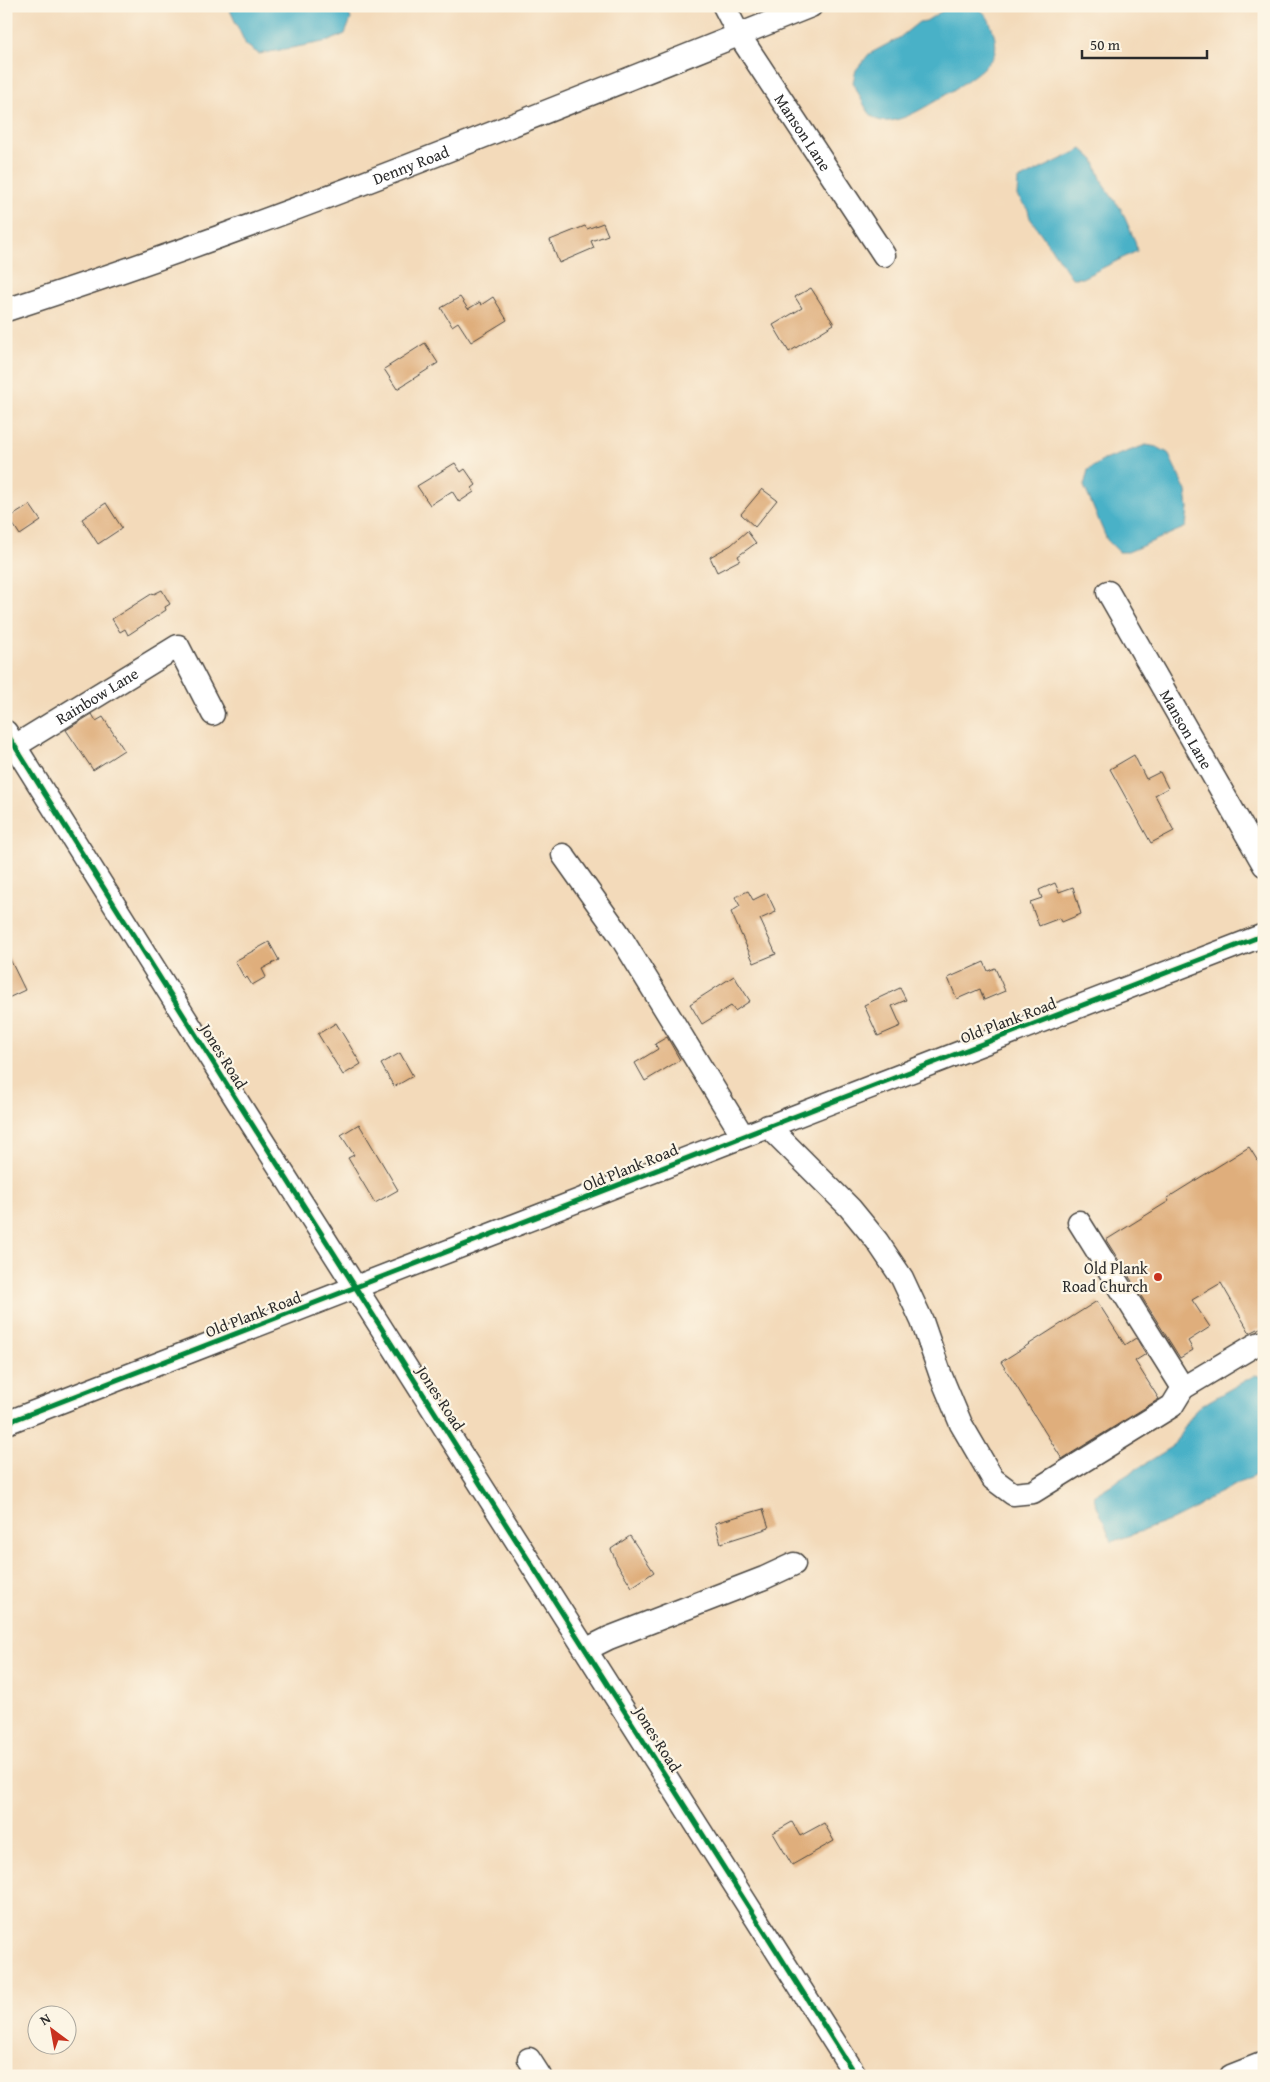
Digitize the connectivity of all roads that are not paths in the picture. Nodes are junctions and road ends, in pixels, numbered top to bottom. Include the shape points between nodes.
1 (724, 6) edge
2 (811, 6) edge
3 (739, 35) junction
4 (884, 255) dead end
5 (6, 310) edge
6 (1108, 592) dead end
7 (213, 714) dead end
8 (11, 739) edge
9 (563, 855) dead end
10 (1264, 865) edge
11 (1264, 936) edge
12 (768, 1126) junction
13 (743, 1136) junction
14 (1079, 1222) dead end
15 (356, 1288) junction
16 (1264, 1342) edge
17 (1184, 1388) junction
18 (6, 1423) edge
19 (794, 1564) dead end
20 (587, 1650) junction
21 (1264, 2063) edge
22 (856, 2076) edge
23 (1231, 2076) edge

1 - 3 street, Manson Lane
2 - 3 street, Denny Road
3 - 4 street, Manson Lane
3 - 5 street, Denny Road via 324,198 105,278
6 - 10 street, Manson Lane
7 - 8 street, Rainbow Lane via 178,646
8 - 15 street, Jones Road
9 - 13 street via 618,934
11 - 12 street, Old Plank Road
12 - 13 street, Old Plank Road
12 - 17 street via 850,1208 902,1278 961,1424 993,1479 1013,1494 1033,1492 1172,1406
13 - 15 street, Old Plank Road
14 - 17 street
15 - 18 street, Old Plank Road
15 - 20 street, Jones Road
16 - 17 street
19 - 20 street via 609,1638
20 - 22 street, Jones Road
21 - 23 street

